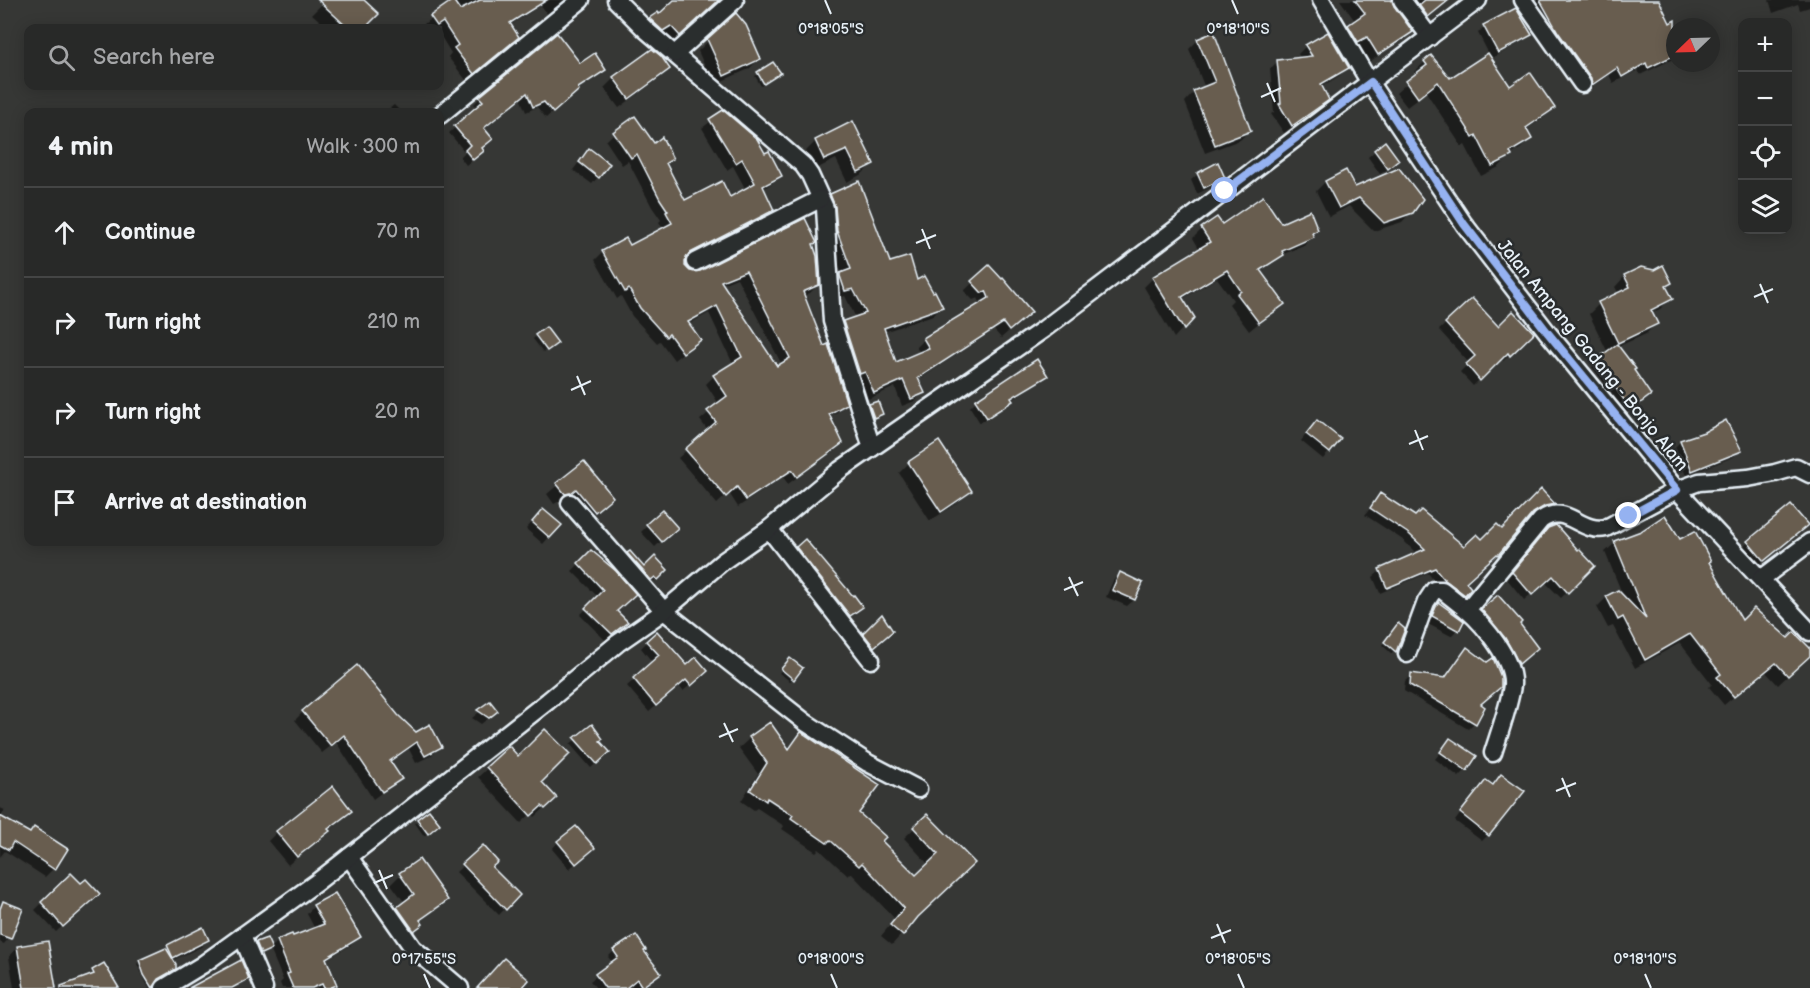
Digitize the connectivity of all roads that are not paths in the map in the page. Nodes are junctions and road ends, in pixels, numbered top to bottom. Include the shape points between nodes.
1 (581, 0) edge
2 (616, 0) edge
3 (735, 0) edge
4 (1321, 0) edge
5 (1402, 0) edge
6 (1478, 0) edge
7 (1523, 0) edge
8 (1430, 37) junction
9 (675, 54) junction
10 (1371, 82) junction
11 (1582, 84) dead end
12 (444, 112) edge
13 (820, 200) junction
14 (695, 262) dead end
15 (872, 448) junction
16 (1810, 474) edge
17 (1677, 490) junction
18 (570, 503) dead end
19 (769, 529) junction
20 (1810, 542) edge
21 (1761, 579) junction
22 (1467, 610) junction
23 (664, 611) junction
24 (1810, 632) edge
25 (1407, 654) dead end
26 (870, 660) dead end
27 (1493, 753) dead end
28 (918, 789) dead end
29 (349, 857) junction
30 (242, 936) junction
31 (164, 988) edge
32 (264, 988) edge
33 (460, 988) edge

1 - 12 street
2 - 9 street
3 - 9 street
4 - 10 street, Jalan Ampang Gadang - Bonjo Alam
5 - 8 street
6 - 8 street
7 - 11 street
8 - 10 street
9 - 13 street via 802,165
10 - 15 street via 1044,329
10 - 17 street, Jalan Ampang Gadang - Bonjo Alam via 1464,224
13 - 14 street
13 - 15 street via 825,208 832,321
15 - 19 street
16 - 17 street via 1796,467 1748,478 1699,482
17 - 21 street, Jalan Ampang Gadang - Bonjo Alam
17 - 22 street via 1598,530 1563,514 1547,516
18 - 23 street
19 - 23 street
19 - 26 street
20 - 21 street
21 - 24 street, Jalan Ampang Gadang - Bonjo Alam
22 - 25 street via 1442,590 1434,590
22 - 27 street via 1504,654 1511,672 1512,684
23 - 28 street via 805,722 868,763
23 - 29 street via 618,642
29 - 30 street
29 - 33 street via 413,948
30 - 31 street
30 - 32 street

